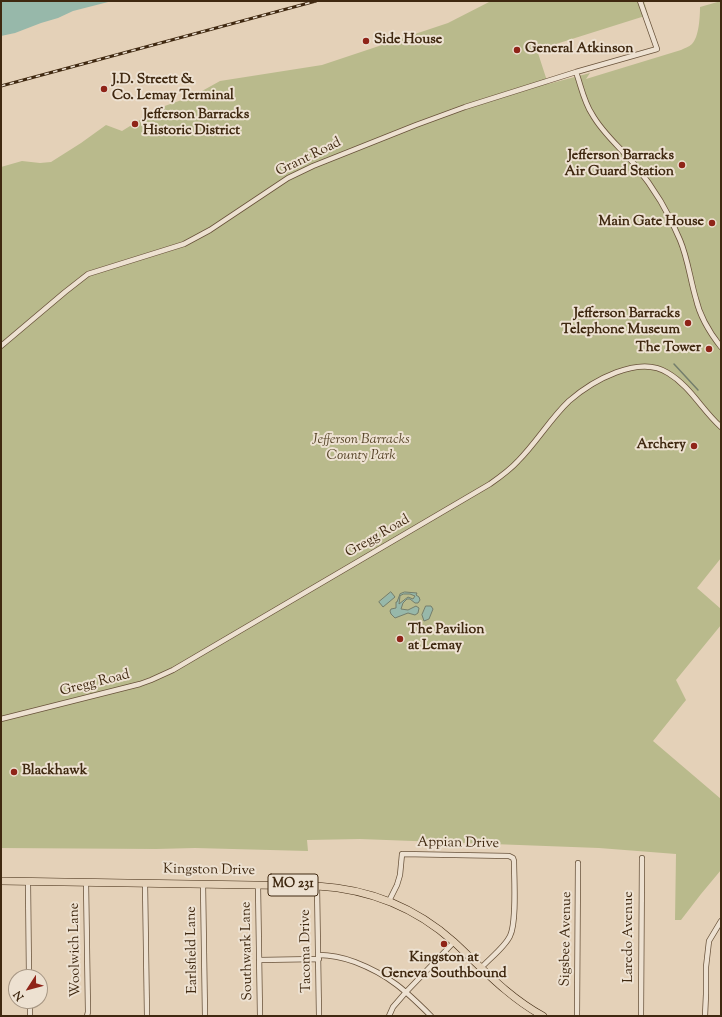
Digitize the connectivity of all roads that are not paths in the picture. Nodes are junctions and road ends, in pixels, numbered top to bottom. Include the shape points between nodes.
1 (640, 1) edge
2 (576, 72) junction
3 (1, 346) edge
4 (721, 347) edge
5 (721, 427) edge
6 (1, 719) edge
7 (642, 858) dead end
8 (578, 863) dead end
9 (1, 881) edge
10 (28, 882) junction
11 (86, 882) junction
12 (145, 883) junction
13 (203, 884) junction
14 (258, 885) junction
15 (318, 886) junction
16 (389, 901) junction
17 (721, 921) edge
18 (454, 942) junction
19 (319, 957) junction
20 (259, 960) junction
21 (481, 968) junction
22 (29, 969) edge
23 (406, 992) junction
24 (87, 1016) edge
25 (147, 1016) edge
26 (205, 1016) edge
27 (260, 1016) edge
28 (319, 1016) edge
29 (388, 1016) edge
30 (431, 1016) edge
31 (542, 1016) edge
32 (578, 1016) edge
33 (641, 1016) edge
34 (705, 1016) edge

1 - 2 street, Grant Road via 657,48
2 - 3 street, Grant Road via 440,116 306,169 188,242 88,274
2 - 4 street via 588,106 597,122 646,179 669,217 683,247 699,309
5 - 6 street, Gregg Road via 684,385 668,372 643,366 620,371 587,388 569,402 511,469 490,484 173,670 140,684
7 - 33 street, Laredo Avenue
8 - 32 street, Sigsbee Avenue
9 - 10 main road, Kingston Drive / MO 231
10 - 11 main road, Kingston Drive / MO 231
10 - 22 street
11 - 12 main road, Kingston Drive / MO 231
11 - 24 street, Woolwich Lane
12 - 13 main road, Kingston Drive / MO 231
12 - 25 street
13 - 14 main road, Kingston Drive / MO 231
13 - 26 street, Earlsfield Lane
14 - 15 main road, Kingston Drive / MO 231
14 - 20 street, Southwark Lane
15 - 16 main road, Kingston Drive / MO 231 via 357,891
15 - 19 street, Tacoma Drive
16 - 18 main road, Kingston Drive / MO 231 via 420,916
16 - 21 street, Appian Drive via 397,885 402,854 513,858 512,929 507,940
17 - 34 street via 709,941
18 - 21 main road, Kingston Drive / MO 231
18 - 23 street
19 - 20 street
19 - 23 street via 326,955 348,960 375,970
19 - 28 street, Tacoma Drive
20 - 27 street, Southwark Lane
21 - 31 main road, Kingston Drive / MO 231 via 511,995
23 - 29 street
23 - 30 street

